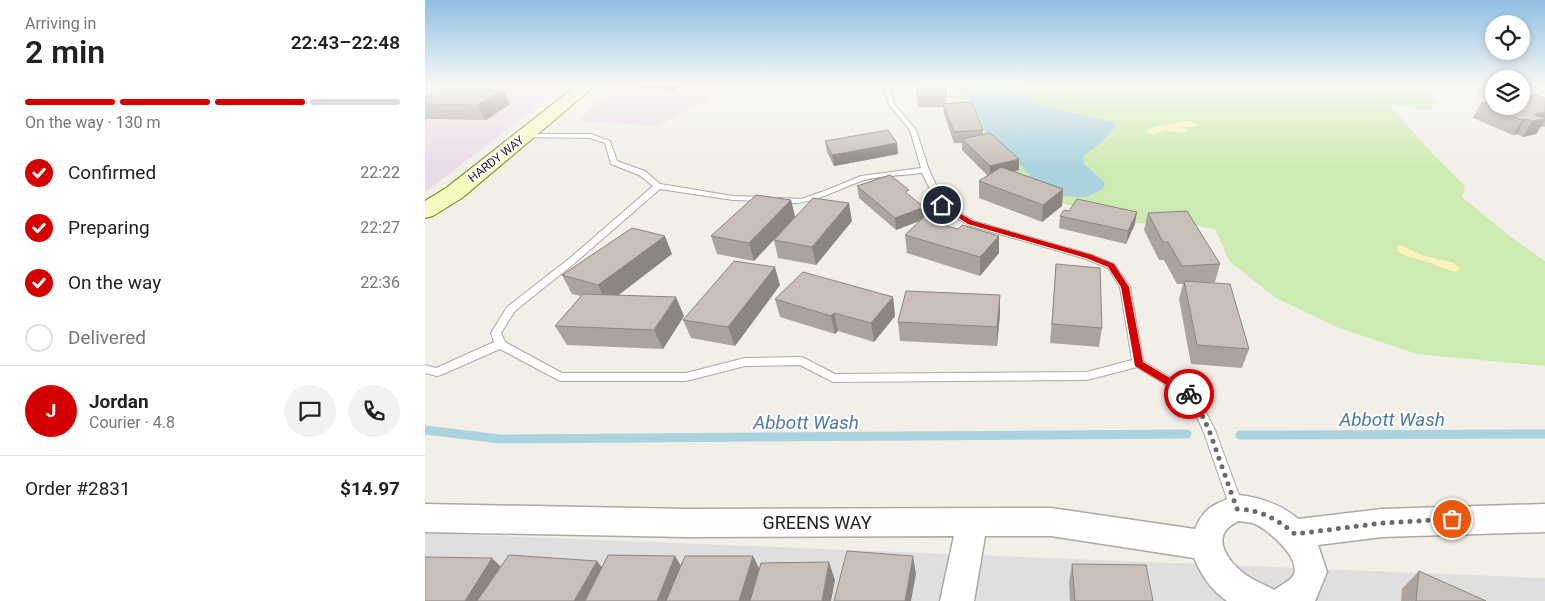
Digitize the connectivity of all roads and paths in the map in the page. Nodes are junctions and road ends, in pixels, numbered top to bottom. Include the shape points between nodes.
1 (554, 113) edge
2 (899, 113) edge
3 (526, 136) junction
4 (925, 170) junction
5 (658, 186) junction
6 (425, 211) edge
7 (500, 344) junction
8 (1139, 363) junction
9 (425, 369) edge
10 (1237, 509) junction
11 (425, 518) edge
12 (1545, 518) edge
13 (972, 521) junction
14 (1295, 534) junction
15 (1207, 545) junction
16 (957, 601) edge
17 (1262, 601) edge
18 (1287, 601) edge

1 - 3 main road, HARDY WAY
2 - 4 lane via 913,130
3 - 5 lane via 591,136 607,142 614,162 642,172
3 - 6 main road, HARDY WAY via 454,193
4 - 5 lane via 861,178 801,200 733,198
4 - 8 lane via 942,205 971,223 1111,266 1125,287
5 - 7 lane via 511,309 496,333
7 - 8 lane via 560,377 686,377 745,362 801,361 833,378 1087,376
7 - 9 lane via 437,372
8 - 10 lane via 1193,396 1209,430
10 - 14 street via 1267,514
10 - 15 street via 1224,512 1214,520 1208,531
11 - 13 street, GREENS WAY via 686,523
12 - 14 street via 1382,523
13 - 15 street, GREENS WAY via 1051,522
13 - 16 street
14 - 18 street via 1309,562 1310,576 1306,588
15 - 17 street via 1220,575 1233,588

